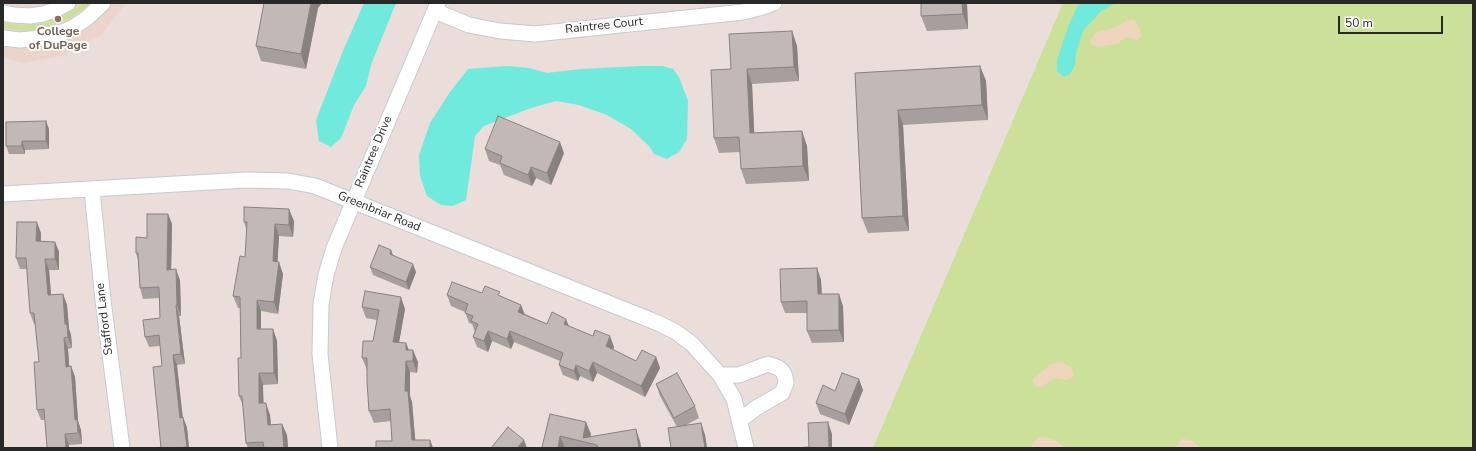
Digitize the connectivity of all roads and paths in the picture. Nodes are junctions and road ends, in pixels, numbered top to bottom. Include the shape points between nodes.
1 (68, 3) edge
2 (103, 3) edge
3 (774, 3) edge
4 (436, 7) edge
5 (3, 13) edge
6 (3, 38) edge
7 (92, 190) junction
8 (3, 194) edge
9 (353, 201) junction
10 (720, 375) junction
11 (739, 421) junction
12 (122, 448) edge
13 (330, 448) edge
14 (746, 448) edge

1 - 5 street via 43,14 14,16
2 - 6 street via 87,18 58,34 20,40
3 - 4 street, Raintree Court via 743,12 535,34 470,25
4 - 9 street, Raintree Drive
7 - 8 street, Greenbriar Road
7 - 9 street, Greenbriar Road via 273,180 315,186
7 - 12 street, Stafford Lane
9 - 10 street, Greenbriar Road via 658,323 692,344
9 - 13 street, Raintree Drive via 334,248 321,304 320,354
10 - 11 street, Greenbriar Road via 734,399
10 - 11 street via 739,375 768,364 783,372 786,383 782,393
11 - 14 street, Greenbriar Road

